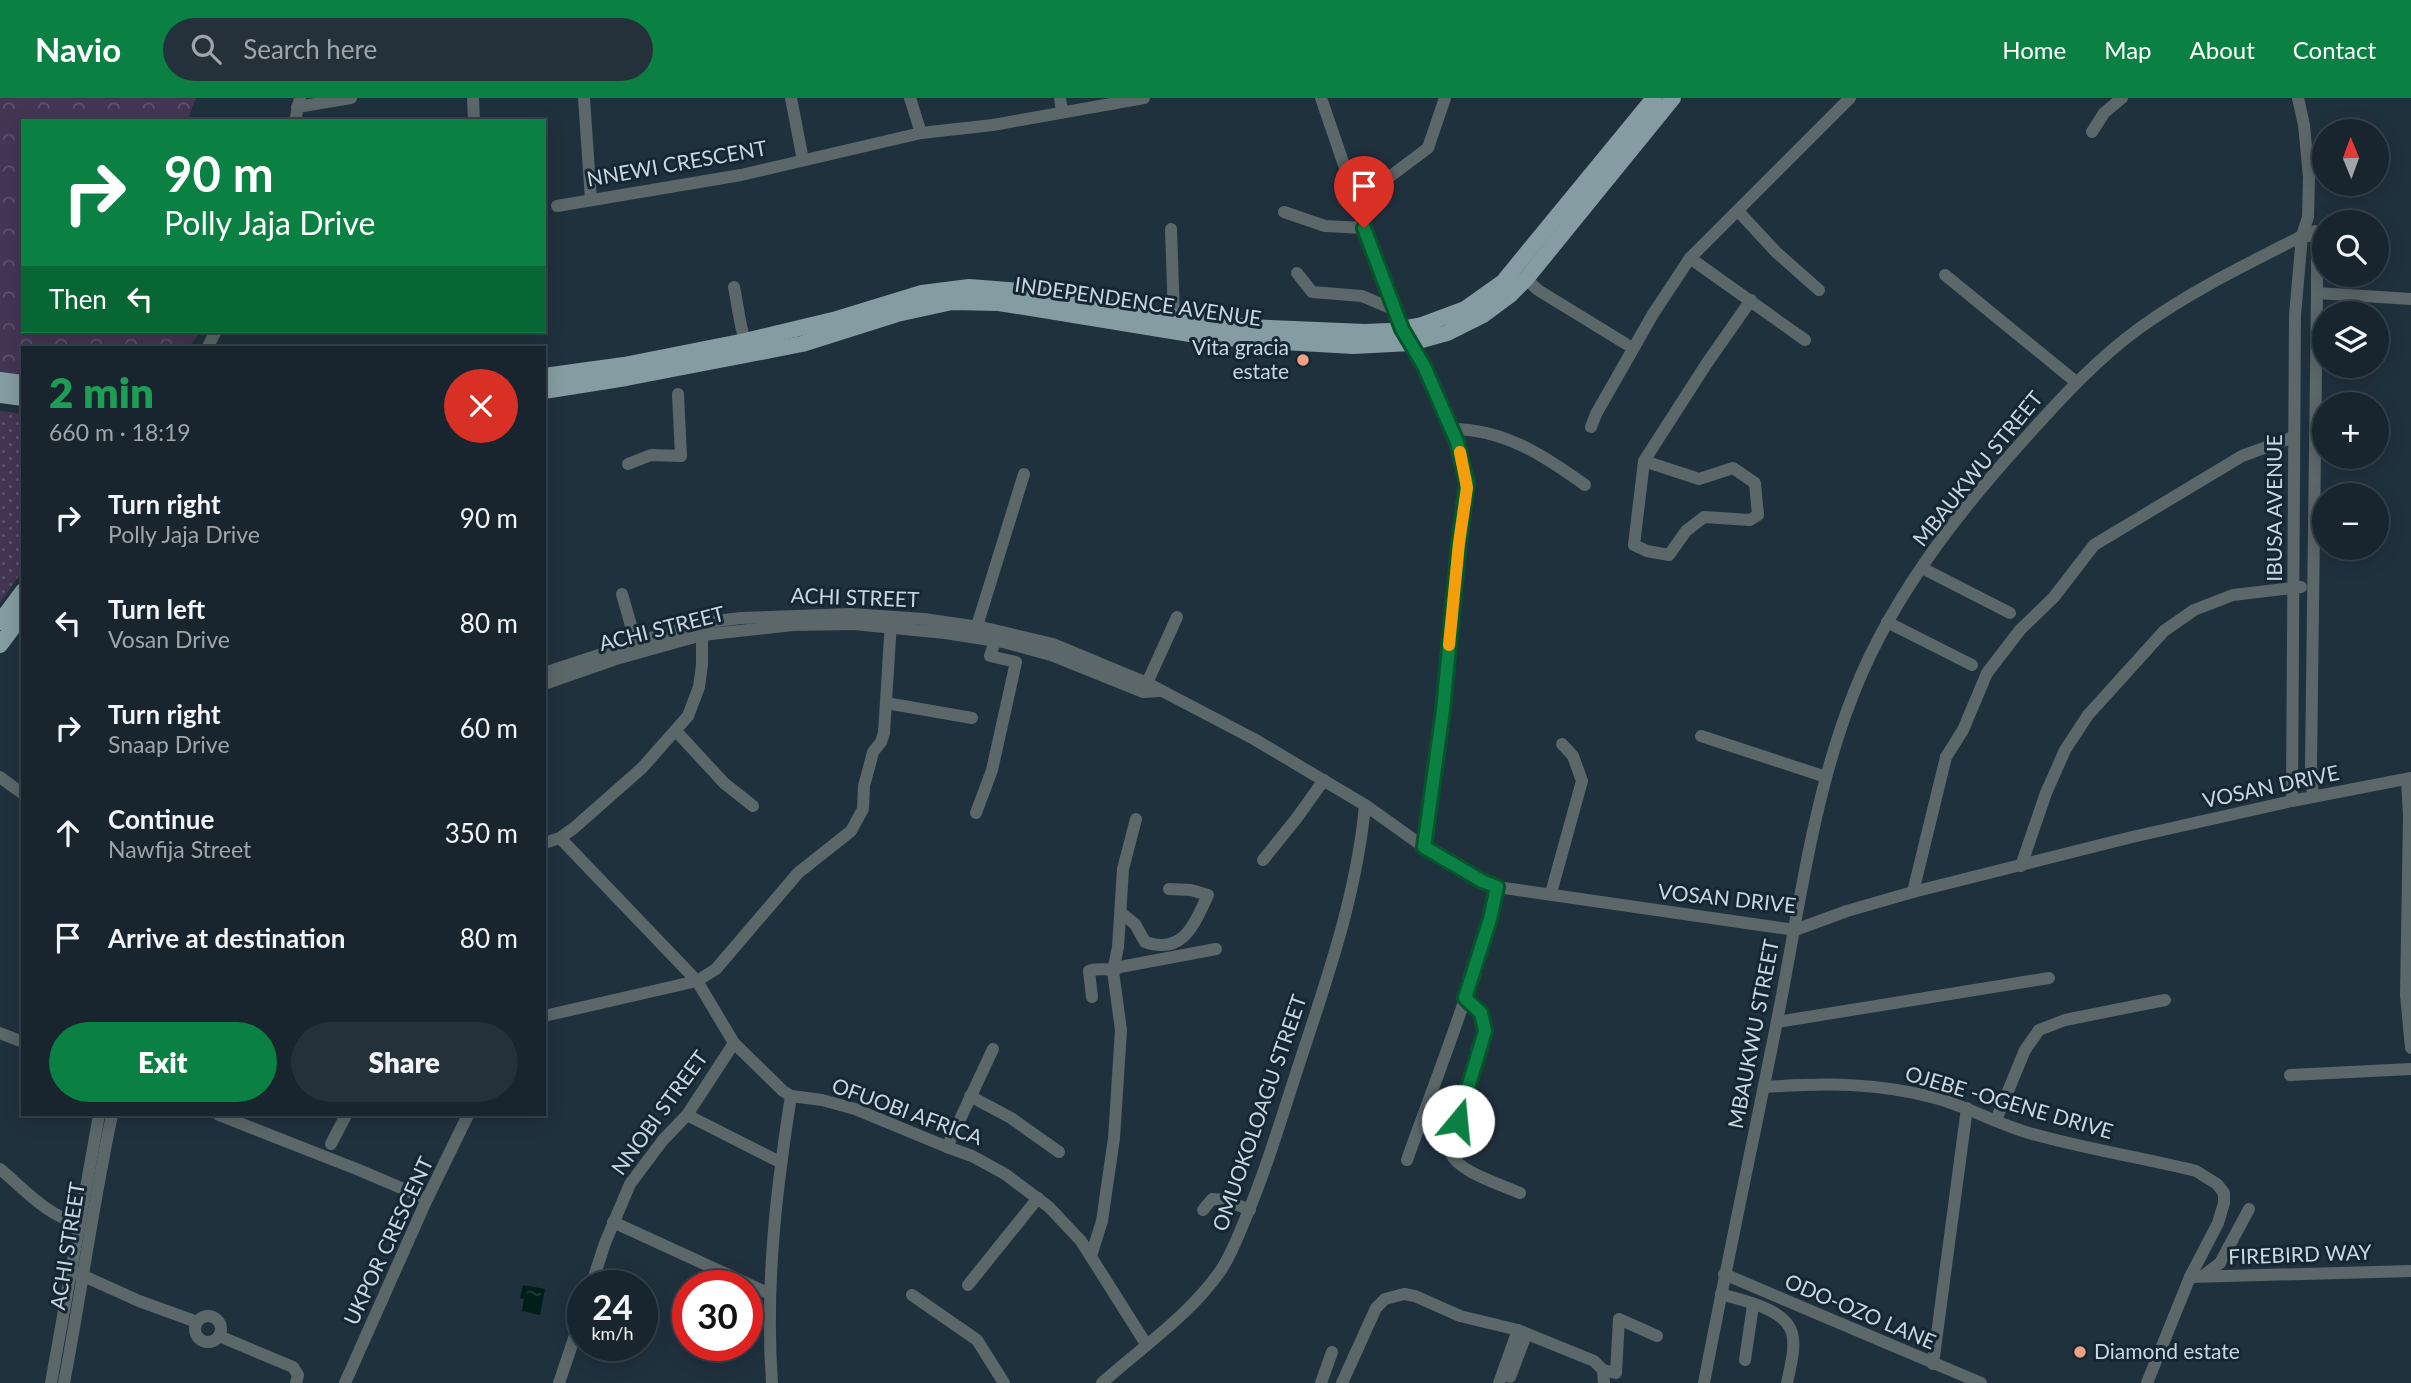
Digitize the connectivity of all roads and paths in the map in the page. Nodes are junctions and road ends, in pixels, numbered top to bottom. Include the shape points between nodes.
1 (351, 98) edge
2 (473, 98) edge
3 (584, 98) edge
4 (791, 98) edge
5 (910, 98) edge
6 (1060, 98) edge
7 (1144, 98) edge
8 (1321, 98) edge
9 (1446, 98) edge
10 (1654, 98) edge
11 (1673, 98) edge
12 (1850, 98) edge
13 (2122, 98) edge
14 (2298, 98) edge
15 (297, 109) edge
16 (1062, 112) junction
17 (474, 119) edge
18 (921, 132) junction
19 (2092, 132) dead end
20 (803, 160) junction
21 (591, 200) junction
22 (1356, 202) junction
23 (557, 206) dead end
24 (1738, 211) junction
25 (1284, 212) dead end
26 (2308, 217) junction
27 (2312, 225) edge
28 (1364, 228) junction
29 (1171, 229) dead end
30 (2302, 236) junction
31 (2312, 236) edge
32 (1690, 258) junction
33 (1297, 273) dead end
34 (1945, 275) dead end
35 (1526, 279) junction
36 (734, 287) dead end
37 (2317, 287) edge
38 (1819, 290) dead end
39 (2317, 293) junction
40 (1020, 299) junction
41 (2411, 299) edge
42 (1751, 300) junction
43 (1395, 310) junction
44 (1174, 317) junction
45 (1191, 327) junction
46 (1407, 336) junction
47 (801, 337) junction
48 (1805, 340) dead end
49 (745, 341) junction
50 (1626, 344) dead end
51 (625, 371) junction
52 (546, 376) edge
53 (0, 380) edge
54 (2076, 382) junction
55 (21, 383) edge
56 (546, 391) edge
57 (678, 394) dead end
58 (0, 395) edge
59 (21, 398) edge
60 (1593, 421) dead end
61 (1451, 429) junction
62 (2294, 437) junction
63 (1644, 461) junction
64 (628, 464) dead end
65 (1024, 474) dead end
66 (1585, 485) dead end
67 (1922, 568) junction
68 (2294, 587) junction
69 (2312, 587) junction
70 (21, 594) edge
71 (622, 594) dead end
72 (2010, 612) dead end
73 (21, 617) edge
74 (1177, 617) dead end
75 (0, 622) edge
76 (891, 622) junction
77 (1887, 622) junction
78 (977, 626) junction
79 (702, 630) junction
80 (995, 641) junction
81 (636, 643) junction
82 (0, 645) edge
83 (1972, 665) dead end
84 (546, 672) edge
85 (546, 683) edge
86 (1147, 683) junction
87 (1160, 691) junction
88 (886, 703) junction
89 (972, 718) dead end
90 (676, 731) junction
91 (1701, 736) dead end
92 (1562, 744) dead end
93 (0, 777) edge
94 (1826, 777) junction
95 (2409, 778) edge
96 (1324, 780) junction
97 (21, 793) edge
98 (2314, 797) junction
99 (2292, 801) junction
100 (1365, 805) junction
101 (753, 806) dead end
102 (976, 813) dead end
103 (1136, 819) dead end
104 (560, 838) junction
105 (546, 842) edge
106 (1424, 847) junction
107 (1263, 860) dead end
108 (2021, 866) junction
109 (1497, 887) junction
110 (1169, 889) dead end
111 (1913, 892) junction
112 (1550, 893) junction
113 (1121, 913) junction
114 (1795, 930) junction
115 (1216, 949) dead end
116 (2409, 956) edge
117 (1113, 971) junction
118 (2049, 978) dead end
119 (697, 981) junction
120 (1092, 997) dead end
121 (1465, 998) junction
122 (2165, 1000) dead end
123 (546, 1016) edge
124 (1777, 1023) junction
125 (2409, 1025) edge
126 (0, 1033) edge
127 (21, 1041) edge
128 (734, 1043) junction
129 (2411, 1048) edge
130 (993, 1049) dead end
131 (2411, 1069) edge
132 (2290, 1076) dead end
133 (1764, 1087) junction
134 (791, 1096) junction
135 (970, 1096) junction
136 (1967, 1108) junction
137 (687, 1115) junction
138 (99, 1116) edge
139 (112, 1116) edge
140 (222, 1116) edge
141 (345, 1116) edge
142 (468, 1116) edge
143 (1996, 1120) junction
144 (331, 1144) dead end
145 (947, 1147) junction
146 (1059, 1152) dead end
147 (1407, 1160) dead end
148 (780, 1162) junction
149 (0, 1169) edge
150 (1520, 1193) dead end
151 (1038, 1198) junction
152 (428, 1199) junction
153 (2249, 1209) dead end
154 (1203, 1210) dead end
155 (1250, 1210) junction
156 (613, 1222) junction
157 (79, 1223) junction
158 (1091, 1256) junction
159 (70, 1270) junction
160 (596, 1270) edge
161 (2411, 1271) edge
162 (1724, 1274) junction
163 (83, 1275) junction
164 (2196, 1277) junction
165 (968, 1285) dead end
166 (770, 1294) junction
167 (1721, 1294) junction
168 (912, 1295) dead end
169 (1753, 1305) junction
170 (1522, 1332) junction
171 (1657, 1336) dead end
172 (1146, 1344) junction
173 (1332, 1352) dead end
174 (567, 1359) edge
175 (1745, 1360) dead end
176 (1933, 1364) junction
177 (1604, 1376) edge
178 (51, 1383) edge
179 (64, 1383) edge
180 (296, 1383) edge
181 (345, 1383) edge
182 (559, 1383) edge
183 (772, 1383) edge
184 (1004, 1383) edge
185 (1102, 1383) edge
186 (1321, 1383) edge
187 (1342, 1383) edge
188 (1499, 1383) edge
189 (1507, 1383) edge
190 (1704, 1383) edge
191 (1787, 1383) edge
192 (1981, 1383) edge
193 (2147, 1383) edge

1 - 15 street
2 - 17 street
3 - 21 street
4 - 20 street
5 - 18 street
6 - 16 street
7 - 16 street, NNEWI CRESCENT
8 - 22 street
9 - 22 street via 1429,147
10 - 46 main road, INDEPENDENCE AVENUE via 1503,282 1452,316
11 - 35 main road, INDEPENDENCE AVENUE
12 - 24 street
13 - 19 street via 2104,113
14 - 26 street, IBUSA AVENUE via 2309,177
16 - 18 street, NNEWI CRESCENT
18 - 20 street, NNEWI CRESCENT
20 - 21 street, NNEWI CRESCENT
21 - 23 street, NNEWI CRESCENT
22 - 28 street
24 - 32 street
24 - 38 street
25 - 28 street via 1325,226
26 - 27 street, IBUSA AVENUE
26 - 30 street, IBUSA AVENUE
28 - 43 street
29 - 44 street
30 - 31 street, MBAUKWU STREET
30 - 54 street, MBAUKWU STREET via 2153,319
30 - 62 street, IBUSA AVENUE via 2295,315
32 - 42 street
32 - 60 street
33 - 43 street via 1312,292 1362,296
34 - 54 street
35 - 46 main road, INDEPENDENCE AVENUE via 1483,315 1447,333
35 - 50 street
36 - 49 street
37 - 39 street, IBUSA AVENUE
39 - 41 street
39 - 69 street, IBUSA AVENUE
40 - 44 main road, INDEPENDENCE AVENUE
40 - 45 main road, INDEPENDENCE AVENUE
40 - 47 main road, INDEPENDENCE AVENUE via 970,294 937,304 895,307
42 - 48 street
42 - 63 street
43 - 46 street
44 - 45 main road, INDEPENDENCE AVENUE
45 - 46 main road, INDEPENDENCE AVENUE via 1297,344 1353,346
46 - 61 street
47 - 49 main road, INDEPENDENCE AVENUE
47 - 51 main road, INDEPENDENCE AVENUE
49 - 51 main road, INDEPENDENCE AVENUE
51 - 52 main road, INDEPENDENCE AVENUE
51 - 56 main road, INDEPENDENCE AVENUE
53 - 55 main road
54 - 67 street, MBAUKWU STREET via 2005,460
57 - 64 street via 681,456 650,455
58 - 59 main road
61 - 66 street via 1477,430 1535,450
61 - 106 street via 1467,488
62 - 68 street, IBUSA AVENUE
62 - 111 street via 2242,456 2094,545 2054,597 2020,630 1987,673 1946,757
63 - 63 street via 1699,479 1733,468 1755,483 1758,515 1750,520 1704,517 1686,531 1669,555 1634,545
65 - 78 street
67 - 72 street
67 - 77 street, MBAUKWU STREET
68 - 69 street
68 - 99 street, IBUSA AVENUE
68 - 108 street via 2233,595 2185,615 2164,631 2088,715 2065,750
69 - 98 street, IBUSA AVENUE
70 - 75 main road
71 - 81 street
73 - 82 main road
74 - 86 street
76 - 78 street, ACHI STREET
76 - 79 street, ACHI STREET
76 - 80 street, ACHI STREET
76 - 88 street
77 - 83 street
77 - 94 street, MBAUKWU STREET via 1849,704
78 - 86 street, ACHI STREET via 1053,644
79 - 81 street, ACHI STREET
79 - 85 street, ACHI STREET
79 - 90 street via 696,699
80 - 87 street, ACHI STREET via 1051,655 1143,692
80 - 102 street via 990,656 1016,662 992,770
81 - 84 street, ACHI STREET
86 - 87 street, ACHI STREET
87 - 96 street, VOSAN DRIVE
88 - 89 street
88 - 119 street via 884,733 873,752 856,824 793,878 716,968
90 - 101 street via 724,783
90 - 104 street via 642,768
91 - 94 street
92 - 112 street via 1573,756 1582,781
93 - 97 street
94 - 114 street, MBAUKWU STREET
95 - 98 street, VOSAN DRIVE
95 - 116 street
96 - 100 street, VOSAN DRIVE
96 - 107 street
98 - 99 street, VOSAN DRIVE
99 - 108 street, VOSAN DRIVE
100 - 106 street, VOSAN DRIVE
100 - 155 street, OMUOKOLOAGU STREET via 1354,882 1338,940
103 - 113 street via 1123,869
104 - 105 street
104 - 119 street
106 - 109 street, VOSAN DRIVE
108 - 111 street, VOSAN DRIVE
109 - 112 street, VOSAN DRIVE
109 - 121 street
110 - 113 street via 1208,895 1194,926 1177,943 1158,946 1145,942 1135,924
111 - 114 street, VOSAN DRIVE
112 - 114 street, VOSAN DRIVE
113 - 117 street
114 - 124 street, MBAUKWU STREET
115 - 117 street
116 - 125 street
117 - 120 street via 1089,971
117 - 158 street via 1121,1030 1114,1138 1102,1221
118 - 124 street
119 - 123 street
119 - 128 street
121 - 147 street
121 - 150 street via 1481,1013 1485,1031 1450,1152 1461,1167
122 - 143 street via 2065,1020 2039,1030 2025,1050
124 - 133 street, MBAUKWU STREET
125 - 129 street
126 - 127 street
128 - 134 street
128 - 137 street, NNOBI STREET
130 - 135 street
131 - 132 street
133 - 136 street, OJEBE -OGENE DRIVE via 1871,1086
133 - 162 street, MBAUKWU STREET
134 - 145 street, OFUOBI AFRICA via 848,1106
134 - 148 street
135 - 145 street
135 - 146 street
136 - 143 street, OJEBE -OGENE DRIVE
136 - 176 street
137 - 148 street
137 - 156 street, NNOBI STREET via 639,1169
138 - 157 street, ACHI STREET
139 - 163 street, ACHI STREET
140 - 152 street
141 - 144 street
142 - 152 street, UKPOR CRESCENT
143 - 164 street, OJEBE -OGENE DRIVE via 2042,1136 2196,1171 2217,1184 2224,1203
145 - 151 street, OFUOBI AFRICA via 993,1166
148 - 166 street
149 - 157 street via 54,1213
151 - 158 street, OFUOBI AFRICA
151 - 165 street
152 - 181 street, UKPOR CRESCENT
153 - 164 street via 2220,1263
154 - 155 street via 1212,1199
155 - 172 street, OMUOKOLOAGU STREET via 1219,1273
156 - 160 street, NNOBI STREET
156 - 166 street
157 - 159 street, ACHI STREET
158 - 172 street, OFUOBI AFRICA
159 - 163 street
159 - 178 street, ACHI STREET
161 - 164 street, FIREBIRD WAY
162 - 167 street, MBAUKWU STREET
162 - 176 street, ODO-OZO LANE
163 - 179 street, ACHI STREET
163 - 180 street via 197,1322 206,1317 217,1320 219,1336 293,1367
164 - 193 street
166 - 183 street
167 - 169 street
167 - 190 street, MBAUKWU STREET
168 - 184 street via 977,1340
169 - 175 street
169 - 191 street via 1787,1322 1792,1334
170 - 177 street via 1583,1356
170 - 187 street via 1460,1316 1415,1296 1394,1295 1376,1308
170 - 188 street
170 - 189 street
171 - 177 street via 1619,1319 1616,1373
172 - 185 street, OMUOKOLOAGU STREET
173 - 186 street
174 - 182 street
176 - 192 street, ODO-OZO LANE

